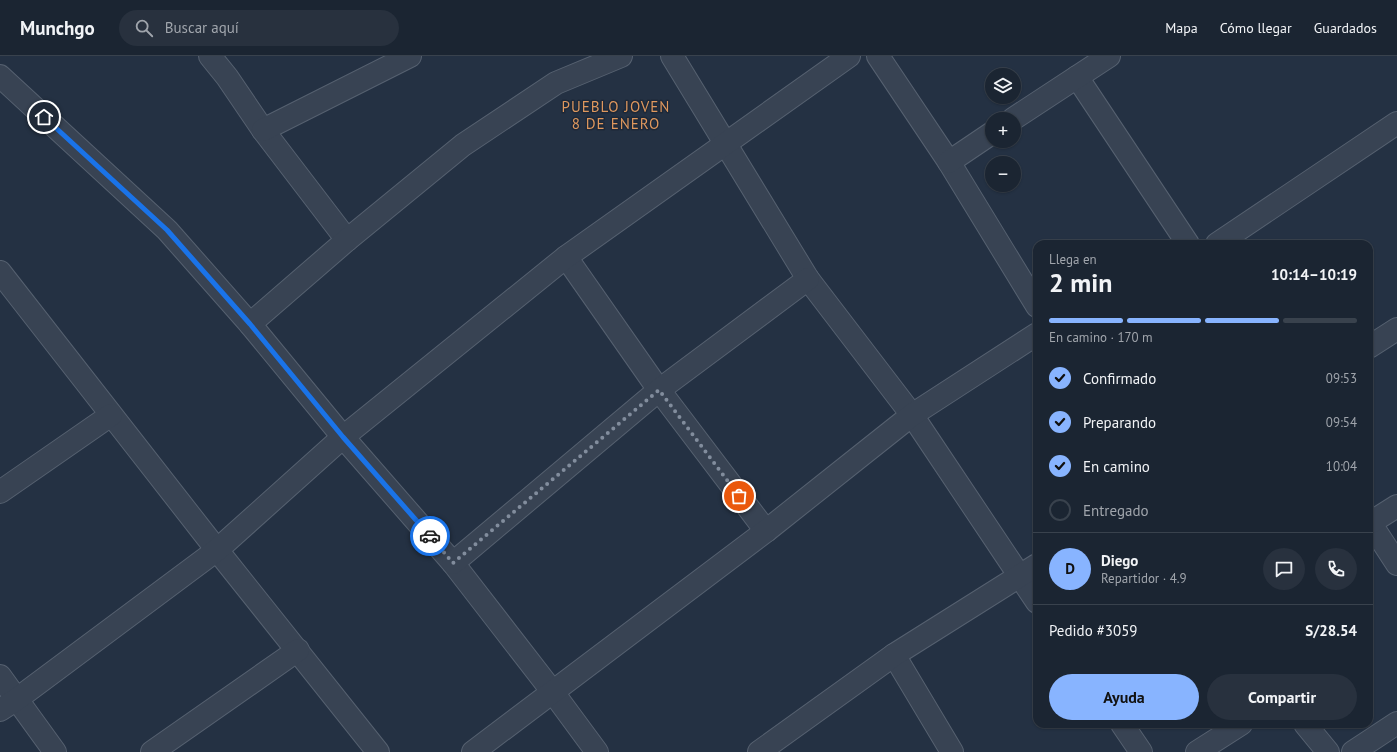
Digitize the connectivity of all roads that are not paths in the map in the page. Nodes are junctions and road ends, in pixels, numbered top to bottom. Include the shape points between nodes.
1 (210, 56) edge
2 (620, 56) edge
3 (672, 56) edge
4 (849, 56) edge
5 (878, 56) edge
6 (1109, 56) edge
7 (396, 59) edge
8 (0, 76) edge
9 (1078, 77) junction
10 (1021, 114) edge
11 (1397, 123) edge
12 (263, 130) junction
13 (985, 138) edge
14 (725, 145) junction
15 (949, 162) junction
16 (348, 240) junction
17 (1185, 240) edge
18 (1222, 240) edge
19 (566, 257) junction
20 (0, 272) edge
21 (808, 279) junction
22 (1033, 299) edge
23 (250, 324) junction
24 (1397, 329) edge
25 (1033, 337) edge
26 (1373, 344) edge
27 (659, 390) junction
28 (111, 415) junction
29 (912, 415) junction
30 (343, 437) junction
31 (0, 492) edge
32 (1397, 506) edge
33 (1373, 520) edge
34 (1373, 527) edge
35 (766, 532) junction
36 (217, 550) junction
37 (453, 563) junction
38 (1397, 564) edge
39 (1033, 567) edge
40 (1019, 576) junction
41 (1033, 596) edge
42 (298, 650) junction
43 (894, 654) junction
44 (0, 676) edge
45 (552, 692) junction
46 (9, 705) edge
47 (1397, 723) edge
48 (1125, 728) edge
49 (1235, 728) edge
50 (1308, 728) edge
51 (55, 752) edge
52 (152, 752) edge
53 (378, 752) edge
54 (473, 752) edge
55 (597, 752) edge
56 (759, 752) edge
57 (952, 752) edge
58 (1142, 752) edge
59 (1197, 752) edge
60 (1328, 752) edge
61 (1353, 752) edge

1 - 12 street via 228,77
2 - 16 street via 556,83 463,145
3 - 14 street
4 - 14 street
5 - 15 street
6 - 9 street
7 - 12 street
8 - 23 street via 167,230
9 - 10 street
9 - 17 street
11 - 18 street
12 - 16 street
13 - 15 street
14 - 19 street
14 - 21 street
15 - 22 street
16 - 23 street
19 - 27 street
19 - 30 street
20 - 28 street
21 - 27 street
21 - 29 street
23 - 30 street
24 - 26 street
25 - 29 street
27 - 35 street
27 - 37 street
28 - 31 street
28 - 36 street
29 - 35 street
29 - 40 street
30 - 36 street
30 - 37 street
32 - 33 street
34 - 38 street
35 - 45 street
36 - 42 street
36 - 46 street
37 - 45 street
39 - 40 street
40 - 41 street
40 - 43 street
42 - 52 street
42 - 53 street
43 - 56 street
43 - 57 street
44 - 46 street
45 - 54 street
45 - 55 street
46 - 51 street
47 - 61 street
48 - 58 street
49 - 59 street
50 - 60 street

